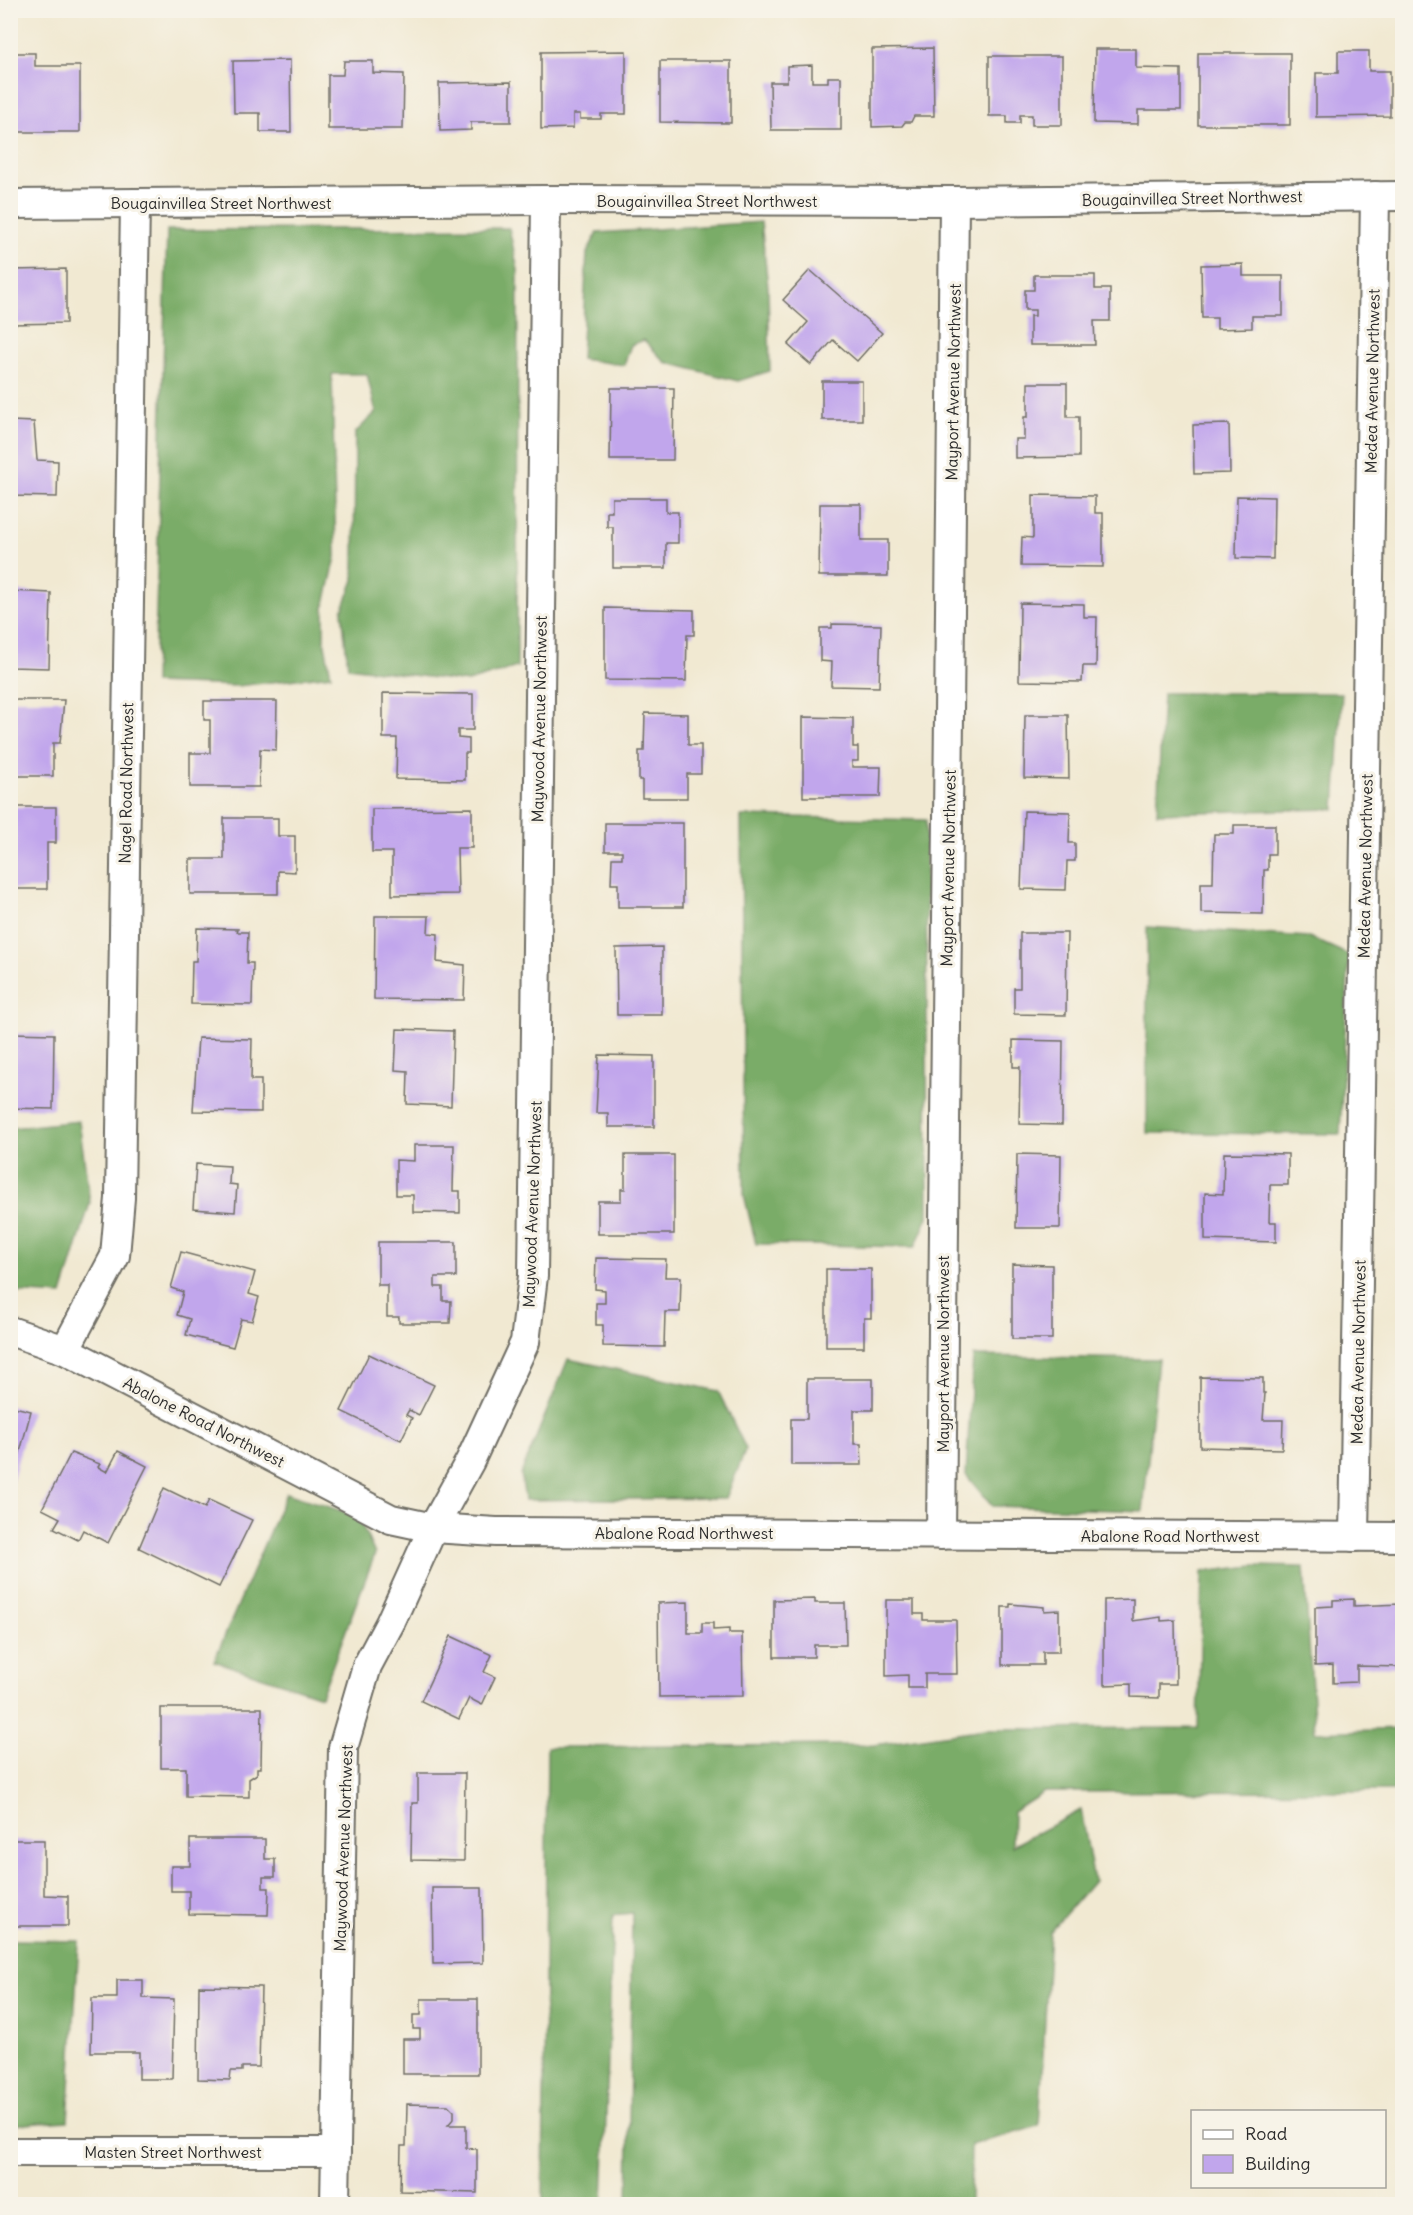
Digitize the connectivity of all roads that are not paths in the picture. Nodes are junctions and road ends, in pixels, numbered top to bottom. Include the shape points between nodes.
1 (1389, 196) edge
2 (546, 200) junction
3 (954, 201) junction
4 (135, 203) junction
5 (10, 204) edge
6 (10, 1331) edge
7 (65, 1350) junction
8 (433, 1528) junction
9 (942, 1535) junction
10 (1354, 1537) junction
11 (1402, 1537) edge
12 (10, 2152) edge
13 (336, 2152) junction
14 (335, 2205) edge

1 - 3 street, Bougainvillea Street Northwest
1 - 10 street, Medea Avenue Northwest
2 - 3 street, Bougainvillea Street Northwest
2 - 4 street, Bougainvillea Street Northwest
2 - 8 street, Maywood Avenue Northwest via 533,1276 525,1341 470,1461
3 - 9 street, Mayport Avenue Northwest
4 - 5 street, Bougainvillea Street Northwest
4 - 7 street, Nagel Road Northwest via 120,1198 115,1256
6 - 7 street, Abalone Road Northwest
7 - 8 street, Abalone Road Northwest via 391,1519
8 - 9 street, Abalone Road Northwest via 496,1532
8 - 13 street, Maywood Avenue Northwest via 367,1666 343,1748
9 - 10 street, Abalone Road Northwest
10 - 11 street, Abalone Road Northwest
12 - 13 street, Masten Street Northwest
13 - 14 street, Maywood Avenue Northwest

